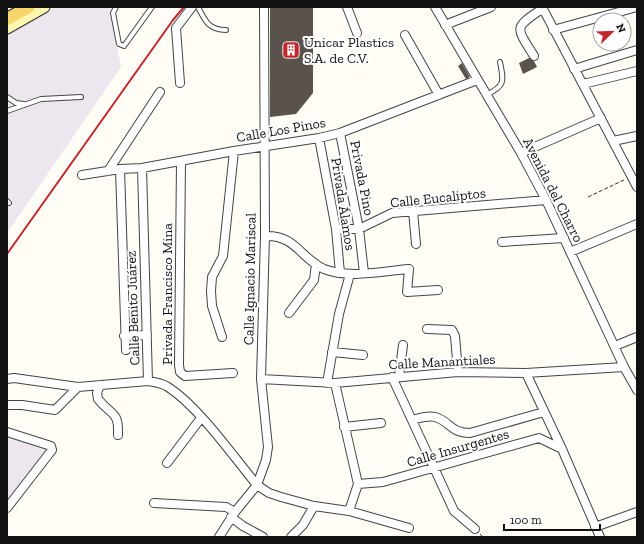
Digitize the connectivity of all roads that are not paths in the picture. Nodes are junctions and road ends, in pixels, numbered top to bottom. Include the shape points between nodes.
1 (14, 7) edge
2 (29, 7) edge
3 (44, 7) edge
4 (116, 7) edge
5 (152, 7) edge
6 (192, 7) edge
7 (198, 7) edge
8 (264, 7) edge
9 (347, 7) edge
10 (435, 7) edge
11 (491, 7) edge
12 (637, 7) edge
13 (542, 8) edge
14 (7, 11) edge
15 (7, 20) edge
16 (445, 25) junction
17 (7, 28) edge
18 (226, 30) dead end
19 (554, 30) junction
20 (357, 33) dead end
21 (405, 35) dead end
22 (637, 50) edge
23 (534, 56) dead end
24 (500, 62) dead end
25 (574, 69) junction
26 (637, 71) edge
27 (477, 80) junction
28 (180, 83) dead end
29 (583, 84) junction
30 (160, 92) dead end
31 (439, 95) junction
32 (486, 95) junction
33 (7, 97) edge
34 (81, 97) dead end
35 (24, 104) junction
36 (7, 111) edge
37 (601, 118) junction
38 (340, 133) junction
39 (637, 136) edge
40 (320, 138) junction
41 (613, 141) junction
42 (265, 147) junction
43 (234, 151) junction
44 (520, 153) junction
45 (181, 161) junction
46 (142, 168) junction
47 (120, 169) junction
48 (108, 171) junction
49 (82, 176) dead end
50 (635, 182) edge
51 (546, 200) junction
52 (413, 211) junction
53 (637, 224) edge
54 (336, 229) junction
55 (359, 229) junction
56 (265, 236) junction
57 (564, 238) junction
58 (502, 242) dead end
59 (416, 244) dead end
60 (570, 252) junction
61 (316, 264) junction
62 (340, 273) junction
63 (364, 273) junction
64 (350, 274) junction
65 (438, 290) dead end
66 (289, 314) dead end
67 (428, 329) dead end
68 (147, 335) junction
69 (124, 336) junction
70 (222, 337) dead end
71 (637, 337) edge
72 (403, 345) dead end
73 (615, 346) junction
74 (126, 350) dead end
75 (332, 352) junction
76 (363, 355) dead end
77 (624, 367) junction
78 (458, 372) junction
79 (526, 373) junction
80 (233, 374) dead end
81 (396, 377) junction
82 (7, 379) edge
83 (261, 379) junction
84 (148, 381) junction
85 (331, 383) junction
86 (100, 385) junction
87 (636, 386) edge
88 (78, 387) junction
89 (7, 405) edge
90 (544, 412) junction
91 (201, 418) junction
92 (412, 420) junction
93 (382, 423) dead end
94 (344, 427) junction
95 (7, 432) edge
96 (118, 435) dead end
97 (562, 449) junction
98 (168, 463) dead end
99 (434, 469) junction
100 (358, 484) junction
101 (257, 485) junction
102 (154, 503) dead end
103 (314, 506) junction
104 (7, 508) edge
105 (349, 511) junction
106 (637, 512) edge
107 (233, 514) junction
108 (595, 527) junction
109 (409, 528) dead end
110 (475, 529) dead end
111 (219, 537) edge
112 (263, 537) edge
113 (291, 537) edge
114 (600, 537) edge

1 - 14 main road
2 - 15 main road
3 - 17 main road
4 - 5 lane via 114,13 119,44 124,46
6 - 28 street via 176,28
7 - 18 lane via 208,26
8 - 42 street, Calle Ignacio Mariscal
9 - 20 street
10 - 16 street, Avenida del Charro
11 - 16 street
12 - 19 street
13 - 19 street
13 - 23 street via 521,22 520,27 520,33
16 - 27 street, Avenida del Charro
19 - 25 street
21 - 31 street
22 - 25 street
24 - 32 lane via 502,84 499,89
25 - 29 street
26 - 29 street
27 - 31 street, Calle Los Pinos
27 - 32 street, Avenida del Charro
29 - 37 street
30 - 48 street
31 - 38 street, Calle Los Pinos
32 - 44 street, Avenida del Charro
33 - 35 lane via 16,103
34 - 35 lane via 41,99
35 - 36 lane
37 - 41 street
37 - 44 street
38 - 40 street, Calle Los Pinos
38 - 55 street, Privada Pino
39 - 41 street
40 - 42 street, Calle Los Pinos
40 - 54 street, Privada Álamos
41 - 50 street
42 - 43 street, Calle Los Pinos
42 - 56 street, Calle Ignacio Mariscal
43 - 45 street, Calle Los Pinos
43 - 70 street via 223,256 212,277 211,291 212,306
44 - 51 street, Avenida del Charro
45 - 46 street, Calle Los Pinos
45 - 80 street, Privada Francisco Mina via 180,372 185,376
46 - 47 street, Calle Los Pinos
46 - 68 street, Calle Benito Juárez
47 - 48 street, Calle Los Pinos
47 - 69 street
48 - 49 street, Calle Los Pinos
51 - 52 street, Calle Eucaliptos
51 - 57 street, Avenida del Charro
52 - 55 street, Calle Eucaliptos via 392,213
52 - 59 street
53 - 60 street
54 - 55 street, Calle Eucaliptos
54 - 62 street, Privada Álamos
55 - 63 street, Privada Pino
56 - 61 street via 285,238
56 - 83 street, Calle Ignacio Mariscal
57 - 58 street
57 - 60 street, Avenida del Charro
60 - 73 street, Avenida del Charro
61 - 62 street
61 - 66 street via 314,280
62 - 64 street
63 - 64 street
63 - 65 street via 409,269 407,292
64 - 75 street
67 - 78 street via 452,330 455,336
68 - 69 street
68 - 84 street, Calle Benito Juárez
69 - 74 street
71 - 73 street
72 - 81 street
73 - 77 street, Avenida del Charro
75 - 76 street
75 - 85 street
77 - 79 street, Calle Manantiales
77 - 87 street, Avenida del Charro
78 - 79 street, Calle Manantiales
78 - 81 street, Calle Manantiales
79 - 90 street
81 - 85 street, Calle Manantiales
81 - 92 street
82 - 88 street
83 - 85 street, Calle Manantiales
83 - 101 street, Calle Ignacio Mariscal via 268,447
84 - 86 street
84 - 91 street, Calle Benito Juárez via 167,387
85 - 94 street
86 - 88 street
86 - 96 street via 98,399 116,416 119,422
88 - 89 street via 55,410
90 - 92 street via 470,433 460,433 434,417
90 - 97 street
91 - 98 street
91 - 101 street, Calle Benito Juárez
92 - 99 street
93 - 94 street
94 - 100 street
95 - 104 street via 51,446 52,450
97 - 99 street, Calle Insurgentes via 539,438
97 - 108 street
99 - 100 street, Calle Insurgentes via 383,482
99 - 110 street via 454,511
100 - 105 street
101 - 103 street, Calle Benito Juárez via 269,493
101 - 107 street, Calle Ignacio Mariscal
102 - 107 street via 226,507
103 - 105 street, Calle Benito Juárez
103 - 113 street via 303,525
105 - 109 street, Calle Benito Juárez
106 - 108 street
107 - 111 street, Calle Ignacio Mariscal
107 - 112 street via 243,526
108 - 114 street

